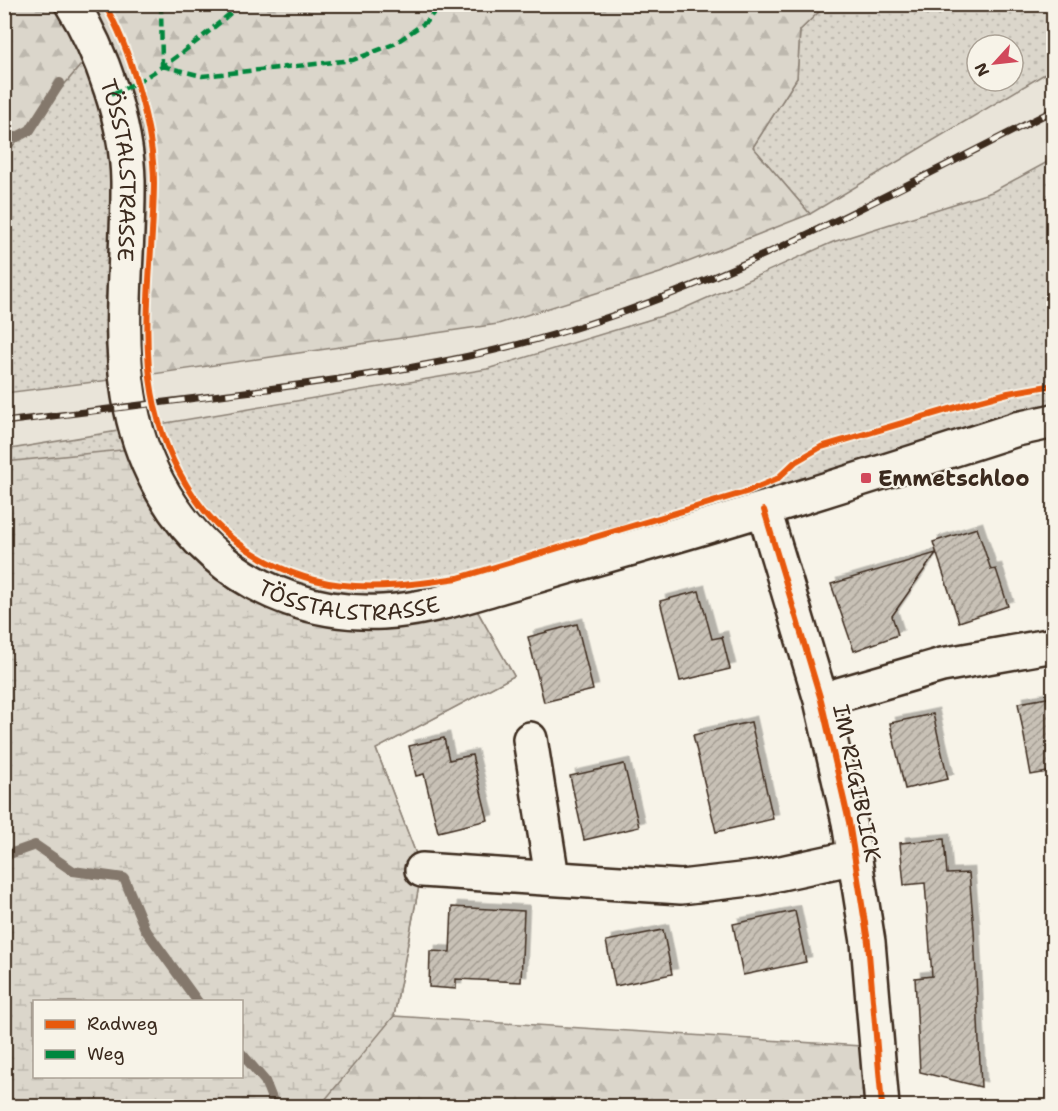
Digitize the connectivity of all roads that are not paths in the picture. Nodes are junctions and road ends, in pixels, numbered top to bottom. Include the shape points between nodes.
1 (72, 4) edge
2 (1053, 421) edge
3 (764, 510) junction
4 (1053, 645) edge
5 (821, 700) junction
6 (530, 739) dead end
7 (855, 857) junction
8 (422, 870) dead end
9 (552, 877) junction
10 (882, 1107) edge

1 - 3 main road, TÖSSTALSTRASSE via 96,47 112,94 128,178 124,347 134,426 166,500 220,560 271,591 298,600 329,608 381,612 438,604
2 - 3 main road, TÖSSTALSTRASSE
3 - 5 main road, IM RIGIBLICK
4 - 5 main road, IM RIGIBLICK via 942,665
5 - 7 main road, IM RIGIBLICK
6 - 9 main road
7 - 9 main road, IM RIGIBLICK via 758,878 681,886
7 - 10 main road, IM RIGIBLICK via 868,942
8 - 9 main road, IM RIGIBLICK

